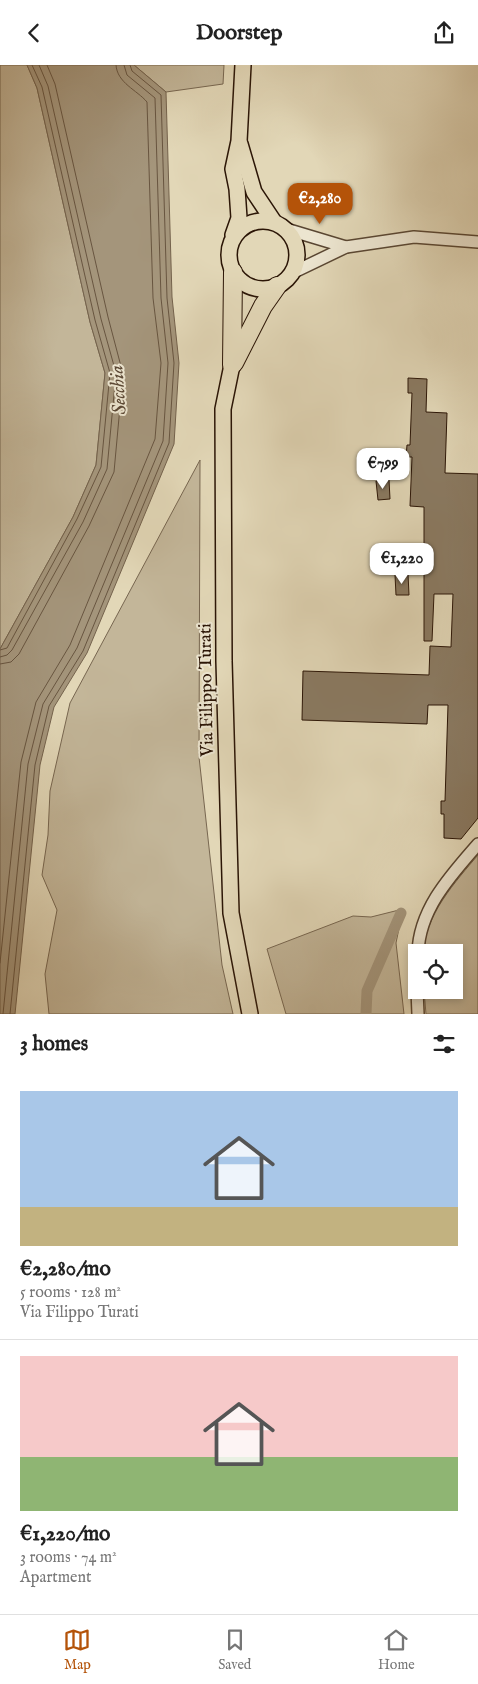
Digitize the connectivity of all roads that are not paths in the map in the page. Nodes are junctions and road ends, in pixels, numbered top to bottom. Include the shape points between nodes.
1 (243, 65) edge
2 (239, 141) junction
3 (280, 225) junction
4 (233, 237) junction
5 (478, 242) edge
6 (346, 247) junction
7 (233, 273) junction
8 (292, 273) junction
9 (277, 286) junction
10 (232, 365) junction
11 (478, 844) edge
12 (418, 944) edge
13 (417, 999) edge
14 (250, 1014) edge
15 (418, 1014) edge

1 - 2 main road
2 - 3 main road via 254,192
2 - 4 main road via 233,169 239,218
3 - 4 main road via 262,220 251,222
3 - 6 street
3 - 8 main road via 295,242 297,250
4 - 7 main road via 229,249
5 - 6 street via 414,237
6 - 8 street
7 - 9 main road via 252,287 267,289
7 - 10 highway
8 - 9 main road
9 - 10 highway
10 - 14 main road, Via Filippo Turati via 223,409 224,680 231,913
11 - 12 street via 427,911
13 - 15 street

